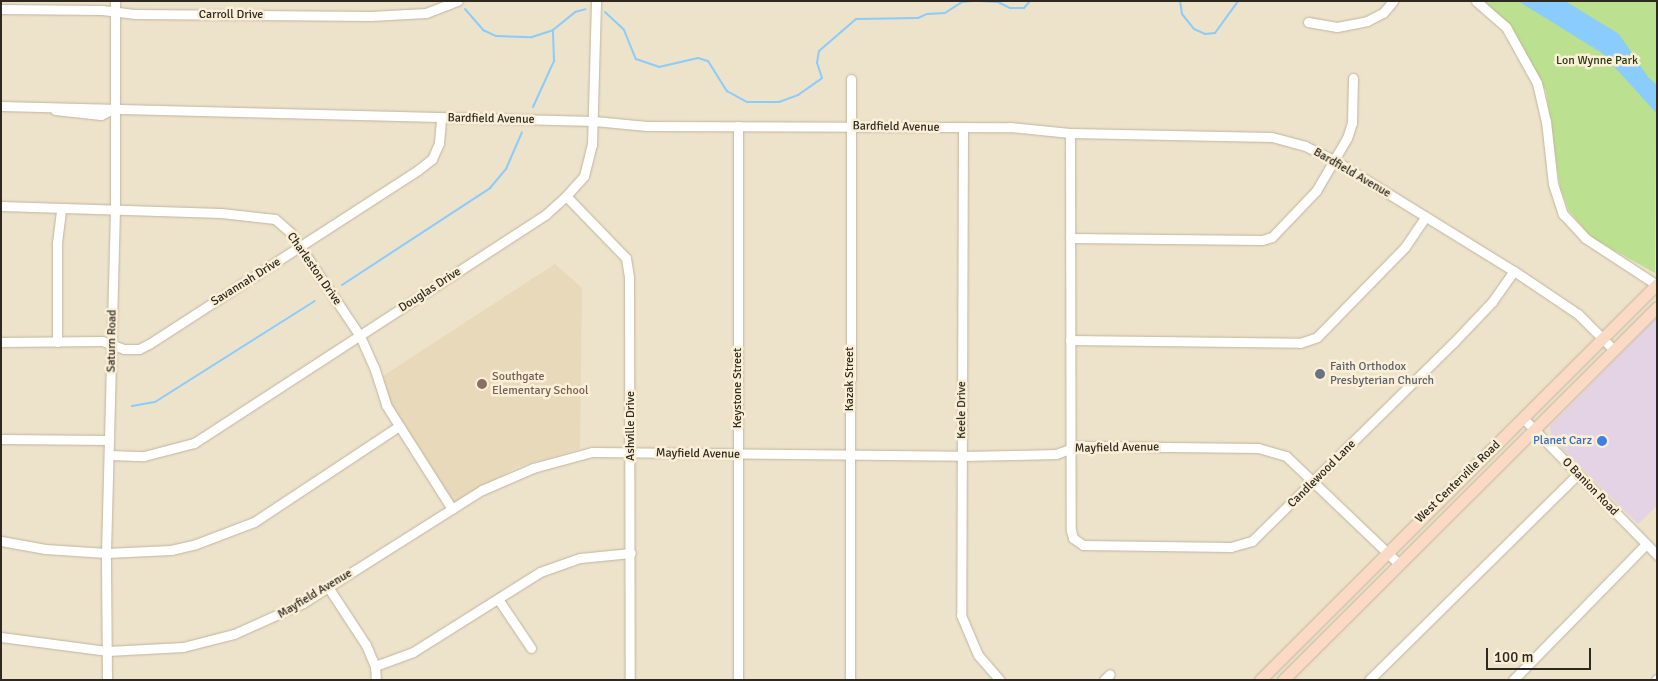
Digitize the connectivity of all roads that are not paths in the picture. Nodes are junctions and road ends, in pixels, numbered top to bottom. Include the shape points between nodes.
1 (115, 1) edge
2 (458, 1) edge
3 (596, 1) edge
4 (1393, 1) edge
5 (1476, 1) edge
6 (44, 5) edge
7 (1, 8) edge
8 (115, 11) junction
9 (1308, 22) dead end
10 (1353, 78) dead end
11 (851, 79) dead end
12 (1, 106) edge
13 (113, 108) junction
14 (441, 118) junction
15 (594, 121) junction
16 (738, 126) junction
17 (852, 127) junction
18 (963, 128) junction
19 (1070, 133) junction
20 (1334, 160) junction
21 (566, 196) junction
22 (1, 206) edge
23 (61, 208) junction
24 (115, 210) junction
25 (1425, 217) junction
26 (1070, 238) junction
27 (301, 247) junction
28 (1514, 272) junction
29 (1657, 284) edge
30 (1657, 307) edge
31 (360, 336) junction
32 (1603, 339) junction
33 (1070, 340) junction
34 (1, 342) edge
35 (56, 342) junction
36 (112, 343) junction
37 (1614, 350) junction
38 (1523, 418) junction
39 (399, 426) junction
40 (1533, 428) junction
41 (1, 439) edge
42 (109, 440) junction
43 (1070, 448) junction
44 (631, 453) junction
45 (738, 454) junction
46 (109, 455) junction
47 (851, 455) junction
48 (962, 456) junction
49 (1578, 474) junction
50 (1313, 482) junction
51 (452, 509) junction
52 (1, 541) edge
53 (1646, 544) junction
54 (1387, 552) junction
55 (106, 553) junction
56 (630, 553) junction
57 (1657, 555) edge
58 (1398, 563) junction
59 (328, 587) junction
60 (498, 599) junction
61 (1, 637) edge
62 (531, 648) dead end
63 (108, 651) junction
64 (375, 666) junction
65 (107, 680) edge
66 (376, 680) edge
67 (630, 680) edge
68 (738, 680) edge
69 (850, 680) edge
70 (1000, 680) edge
71 (1260, 680) edge
72 (1283, 680) edge
73 (1369, 680) edge
74 (1513, 680) edge

1 - 8 street, Saturn Road
2 - 8 street, Carroll Drive via 426,13 405,15 136,14
3 - 15 street, Douglas Drive
4 - 9 street via 1383,13 1368,21 1337,27
5 - 29 street via 1506,27 1537,83 1546,121 1553,184 1563,214 1586,238
6 - 7 street, Carroll Drive
6 - 8 street, Carroll Drive
8 - 13 street, Saturn Road
10 - 20 street via 1352,123
11 - 17 street, Kazak Street
12 - 13 street, Bardfield Avenue
13 - 14 street, Bardfield Avenue
13 - 24 street, Saturn Road
14 - 15 street, Bardfield Avenue
14 - 27 street, Savannah Drive via 439,143 432,159
15 - 16 street, Bardfield Avenue via 647,126
15 - 21 street, Douglas Drive via 584,176
16 - 17 street, Bardfield Avenue
16 - 45 street, Keystone Street
17 - 18 street, Bardfield Avenue
17 - 47 street, Kazak Street
18 - 19 street, Bardfield Avenue via 1010,127
18 - 48 street, Keele Drive
19 - 20 street, Bardfield Avenue via 1272,137 1305,146
19 - 26 street
20 - 25 street, Bardfield Avenue
20 - 26 street via 1316,191 1272,237 1262,240
21 - 31 street, Douglas Drive via 545,215
21 - 44 street, Ashville Drive via 626,258 631,313
22 - 23 street, Charleston Drive
23 - 24 street, Charleston Drive
23 - 35 street via 57,243
24 - 27 street, Charleston Drive via 265,215 275,218
24 - 36 street, Saturn Road
25 - 28 street, Bardfield Avenue
25 - 33 street via 1405,247 1318,337 1300,343
26 - 33 street
27 - 31 street, Charleston Drive
27 - 36 street, Savannah Drive via 149,344 139,349 124,349
28 - 32 street, Bardfield Avenue via 1578,314
28 - 50 street, Candlewood Lane via 1492,302
29 - 32 main road, West Centerville Road
30 - 37 main road, West Centerville Road
31 - 39 street, Charleston Drive via 386,405
31 - 46 street, Douglas Drive via 194,442 144,456
32 - 37 street, Bardfield Avenue
32 - 38 main road, West Centerville Road
33 - 43 street
34 - 35 street, Savannah Drive
35 - 36 street, Savannah Drive
36 - 42 street, Saturn Road
37 - 40 main road, West Centerville Road
38 - 40 street, O Banion Road
38 - 54 main road, West Centerville Road
39 - 51 street, Charleston Drive
39 - 55 street via 254,522 228,534 172,550
40 - 49 street, O Banion Road
40 - 58 main road, West Centerville Road
41 - 42 street
42 - 46 street, Saturn Road
43 - 48 street, Mayfield Avenue via 1056,454
43 - 50 street, Mayfield Avenue via 1258,448 1286,456
43 - 50 street, Candlewood Lane via 1073,538 1083,545 1241,546 1266,529
44 - 45 street, Mayfield Avenue
44 - 51 street, Mayfield Avenue via 592,452 558,460 508,478
44 - 56 street, Ashville Drive
45 - 47 street, Mayfield Avenue
45 - 68 street, Keystone Street
46 - 55 street, Saturn Road
47 - 48 street, Mayfield Avenue
47 - 69 street, Kazak Street
48 - 70 street, Keele Drive via 961,615 978,654
49 - 53 street, O Banion Road
49 - 73 street
50 - 54 street, Mayfield Avenue
51 - 59 street, Mayfield Avenue
52 - 55 street
53 - 57 street, O Banion Road
53 - 74 street
54 - 58 street, Mayfield Avenue
54 - 71 main road, West Centerville Road
55 - 63 street, Saturn Road
56 - 60 street via 564,562 540,572
56 - 67 street, Ashville Drive
58 - 72 main road, West Centerville Road
59 - 63 street, Mayfield Avenue via 288,612 234,634 183,647
59 - 64 street via 366,645
60 - 62 street
60 - 64 street via 413,652
61 - 63 street, Mayfield Avenue
63 - 65 street, Saturn Road
64 - 66 street

